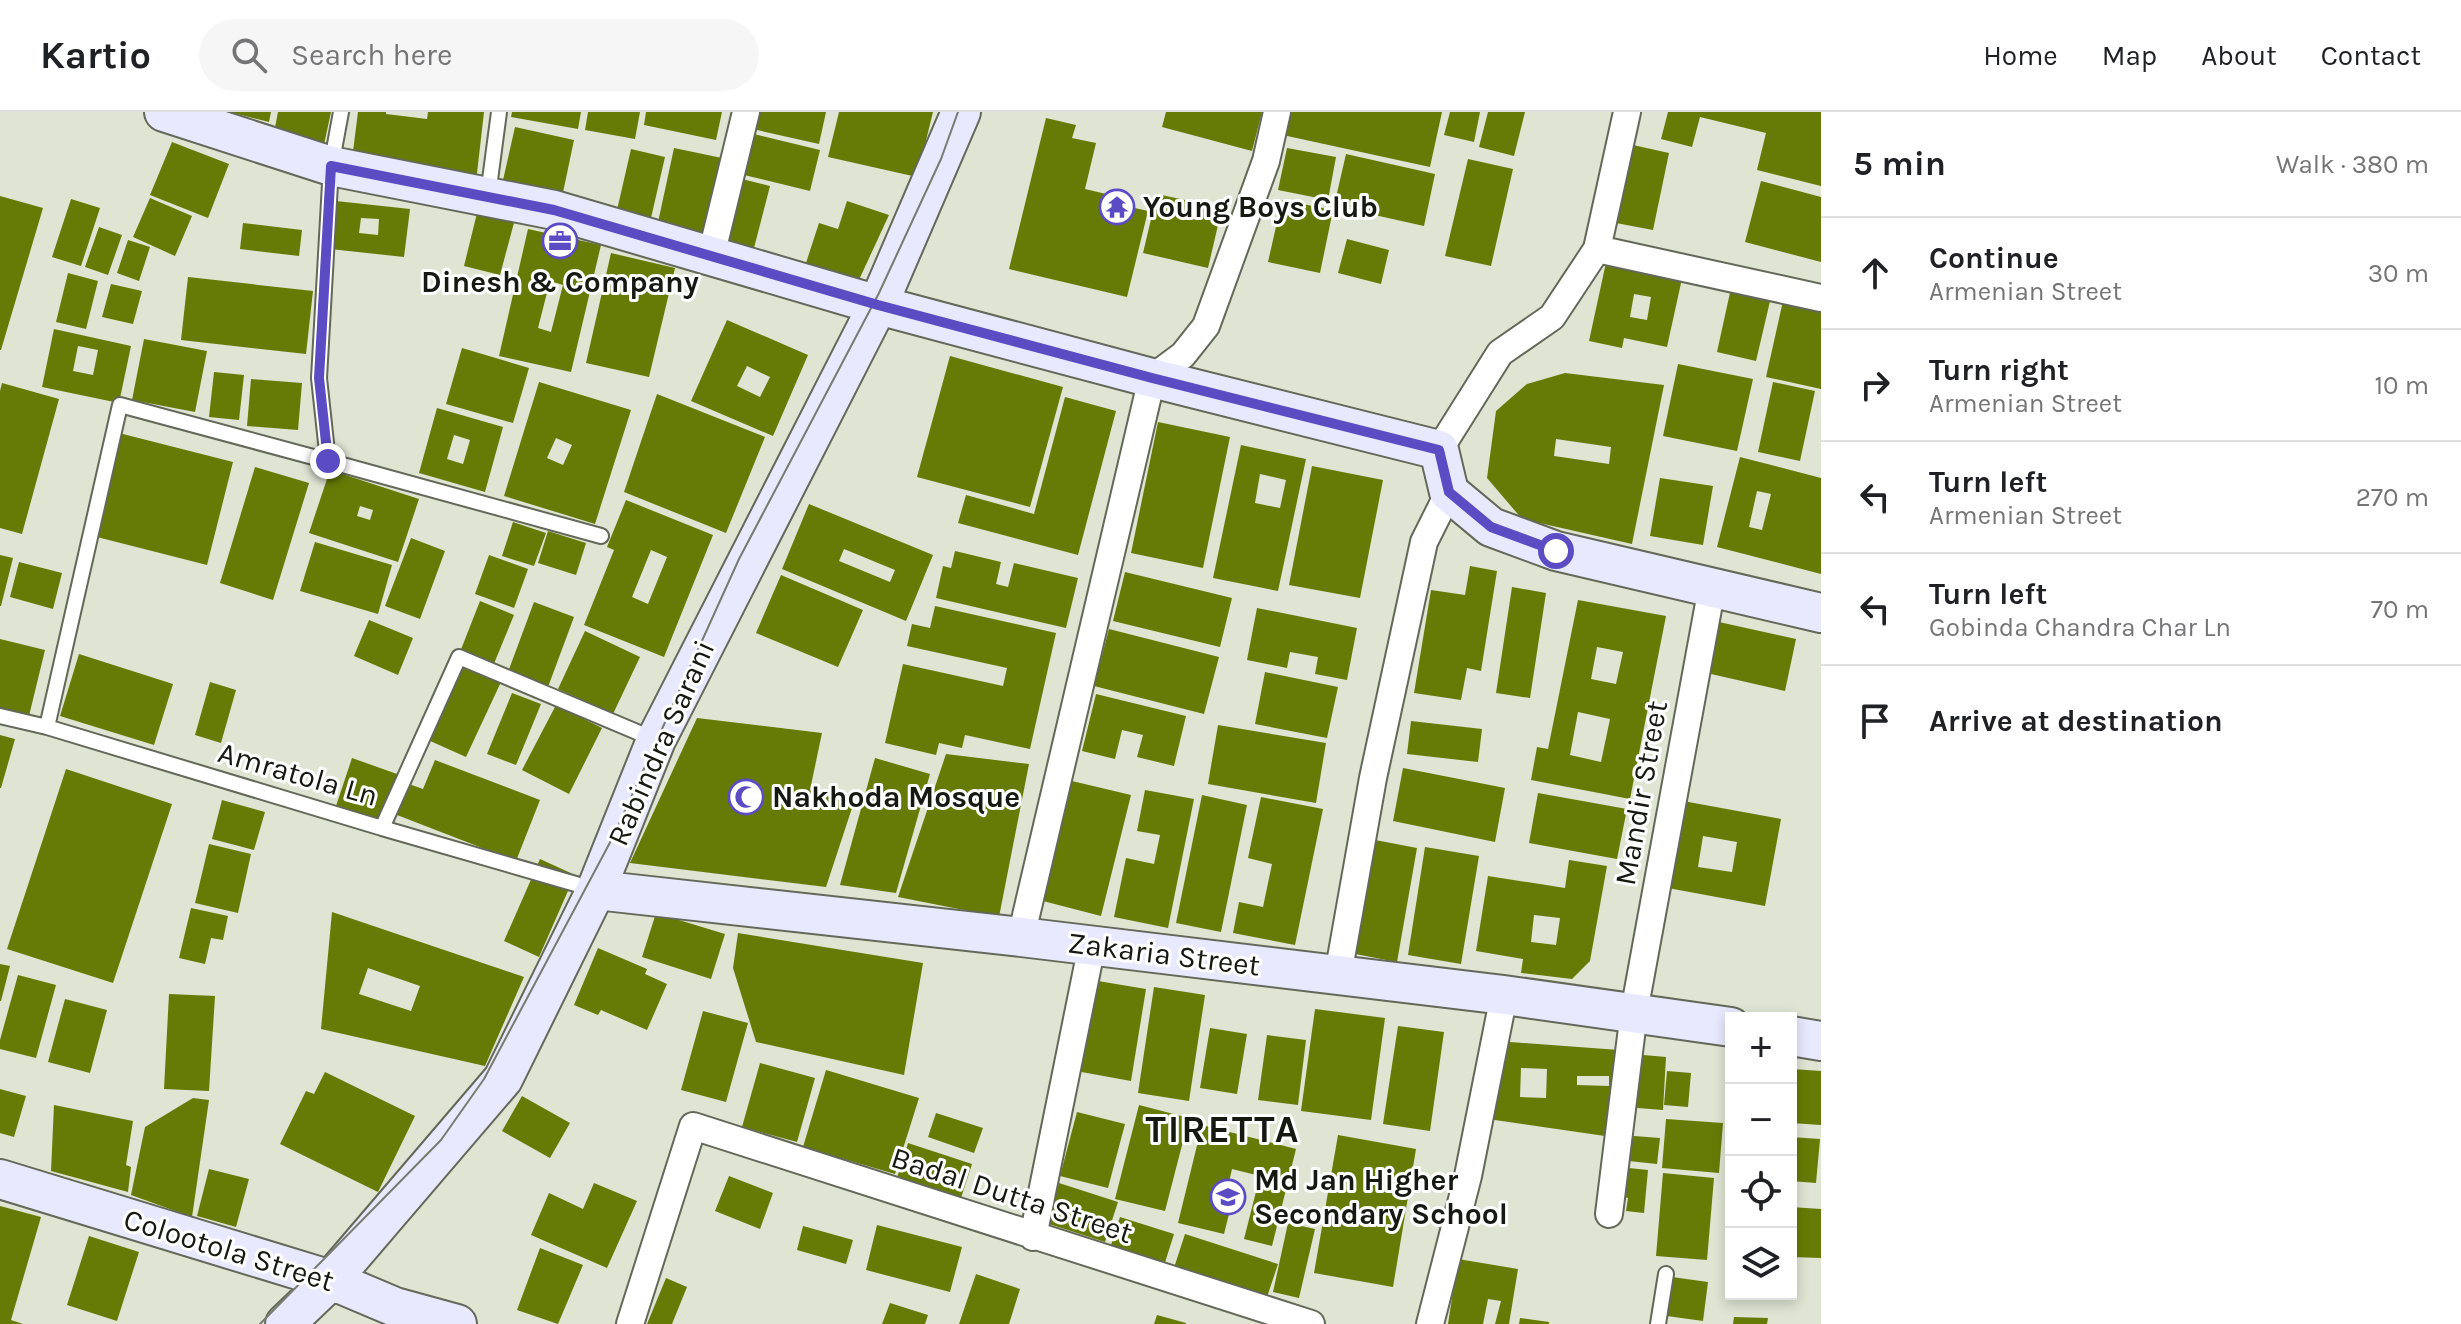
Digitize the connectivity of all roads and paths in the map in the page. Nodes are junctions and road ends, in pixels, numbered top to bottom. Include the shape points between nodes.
1 (164, 112) edge
2 (341, 112) edge
3 (499, 112) edge
4 (746, 112) edge
5 (961, 112) edge
6 (1277, 112) edge
7 (1627, 112) edge
8 (331, 166) junction
9 (488, 196) junction
10 (1597, 249) junction
11 (711, 256) junction
12 (1821, 298) edge
13 (878, 305) junction
14 (1152, 378) junction
15 (1439, 450) junction
16 (328, 461) junction
17 (1449, 492) junction
18 (601, 536) dead end
19 (1712, 587) junction
20 (1821, 613) edge
21 (0, 716) edge
22 (47, 727) junction
23 (656, 740) junction
24 (382, 828) junction
25 (596, 890) junction
26 (1021, 937) junction
27 (1092, 945) junction
28 (1338, 975) junction
29 (1504, 995) junction
30 (1634, 1012) junction
31 (1725, 1026) edge
32 (1797, 1037) edge
33 (1821, 1041) edge
34 (0, 1179) edge
35 (1609, 1214) dead end
36 (1033, 1237) junction
37 (1666, 1274) dead end
38 (331, 1280) junction
39 (1278, 1319) edge
40 (285, 1324) edge
41 (457, 1324) edge
42 (630, 1324) edge
43 (1311, 1324) edge
44 (1430, 1324) edge
45 (1658, 1324) edge

1 - 8 main road
2 - 8 lane
3 - 9 lane
4 - 11 street
5 - 13 main road, Rabindra Sarani
6 - 14 street via 1266,161 1206,326 1183,355
7 - 10 street
8 - 9 main road
8 - 16 lane via 319,378
9 - 11 main road
10 - 12 street
10 - 15 street via 1552,317 1500,353
11 - 13 main road
13 - 14 main road
13 - 23 main road, Rabindra Sarani
14 - 15 main road
14 - 26 street
15 - 17 main road
16 - 18 lane
16 - 22 lane via 120,405
17 - 19 main road via 1491,527 1556,551
17 - 28 street via 1424,542 1373,778
19 - 20 main road
19 - 30 street, Mandir Street
21 - 22 lane, Amratola Ln
22 - 24 lane, Amratola Ln
23 - 24 lane, Amratola Ln via 459,657
23 - 25 main road, Rabindra Sarani
24 - 25 lane
25 - 26 main road, Zakaria Street
25 - 38 main road, Rabindra Sarani via 503,1079
26 - 27 main road, Zakaria Street
27 - 28 main road, Zakaria Street
27 - 36 street
28 - 29 main road, Zakaria Street
29 - 30 main road, Zakaria Street
29 - 44 street via 1468,1176
30 - 31 main road, Zakaria Street
30 - 35 street, Mandir Street
32 - 33 main road
34 - 38 main road, Colootola Street
36 - 39 street, Badal Dutta Street
36 - 42 street, Badal Dutta Street via 693,1126
37 - 45 lane
38 - 40 main road, Rabindra Sarani
38 - 41 main road, Colootola Street via 395,1307
39 - 43 street, Badal Dutta Street

